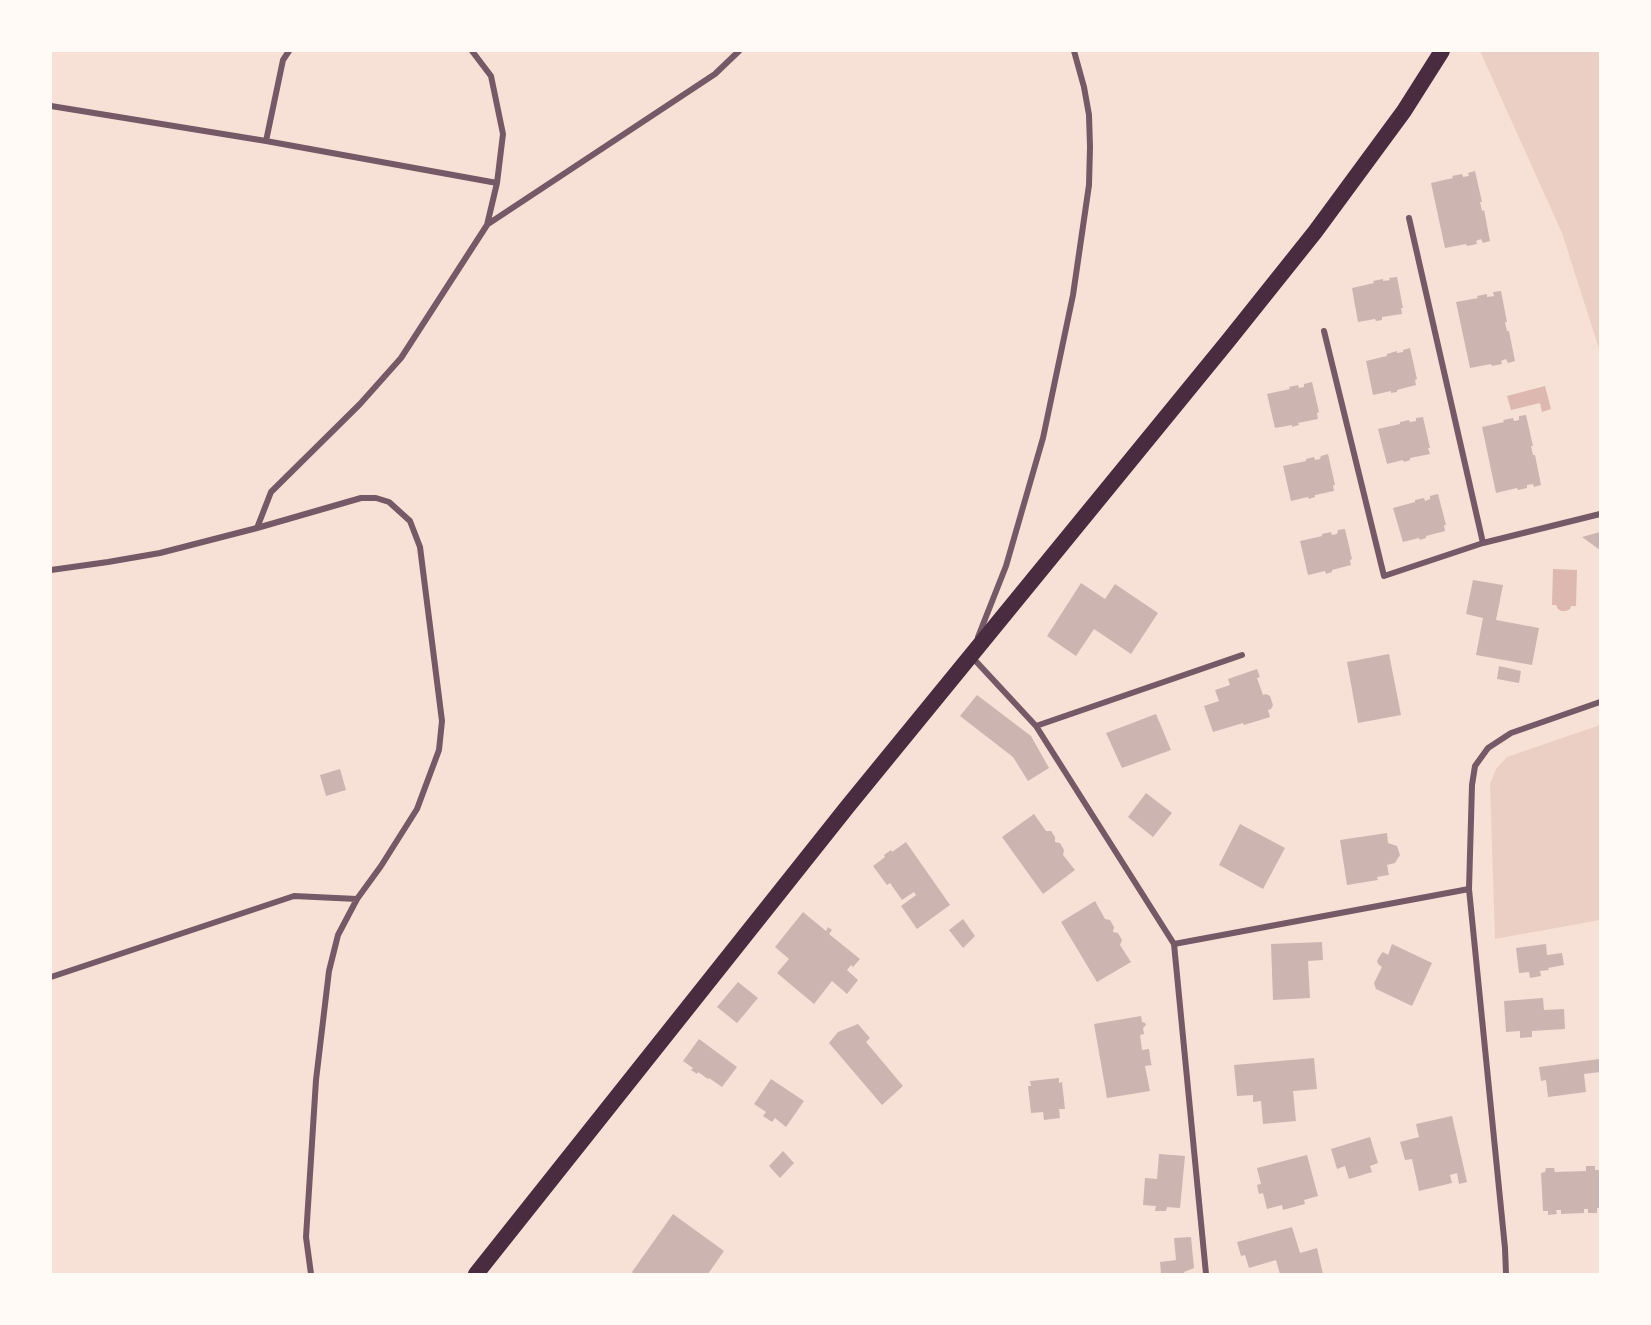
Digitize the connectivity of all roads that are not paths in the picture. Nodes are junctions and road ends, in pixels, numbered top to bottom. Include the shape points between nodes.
1 (289, 51) edge
2 (472, 51) edge
3 (739, 51) edge
4 (1074, 51) edge
5 (1442, 51) edge
6 (51, 106) edge
7 (266, 141) junction
8 (497, 183) junction
9 (1409, 218) dead end
10 (487, 225) junction
11 (1324, 331) dead end
12 (1600, 513) edge
13 (257, 528) junction
14 (1484, 543) junction
15 (51, 570) edge
16 (970, 655) junction
17 (1242, 655) dead end
18 (1600, 702) edge
19 (1036, 726) junction
20 (1469, 889) junction
21 (357, 899) junction
22 (1174, 944) junction
23 (51, 977) edge
24 (311, 1274) edge
25 (476, 1274) edge
26 (1206, 1274) edge
27 (1506, 1274) edge

1 - 7 street via 283,60
2 - 8 street via 491,76 503,134
3 - 10 street via 716,74
4 - 16 street via 1089,116 1090,147 1089,185 1073,295 1043,438 1006,566
5 - 16 highway via 1404,111 1314,232
6 - 7 street
7 - 8 street
8 - 10 street
9 - 14 street
10 - 13 street via 400,358 360,404 271,492
11 - 14 street via 1384,576
12 - 14 street
13 - 15 street via 160,553
13 - 21 street via 361,498 376,498 389,502 410,521 420,547 442,721 439,750 417,809
16 - 19 street
16 - 25 highway
17 - 19 street
18 - 20 street via 1511,733 1488,748 1475,766
19 - 22 street
20 - 22 street
20 - 27 street
21 - 23 street via 294,896
21 - 24 street via 338,935 329,971 316,1080 306,1237
22 - 26 street

